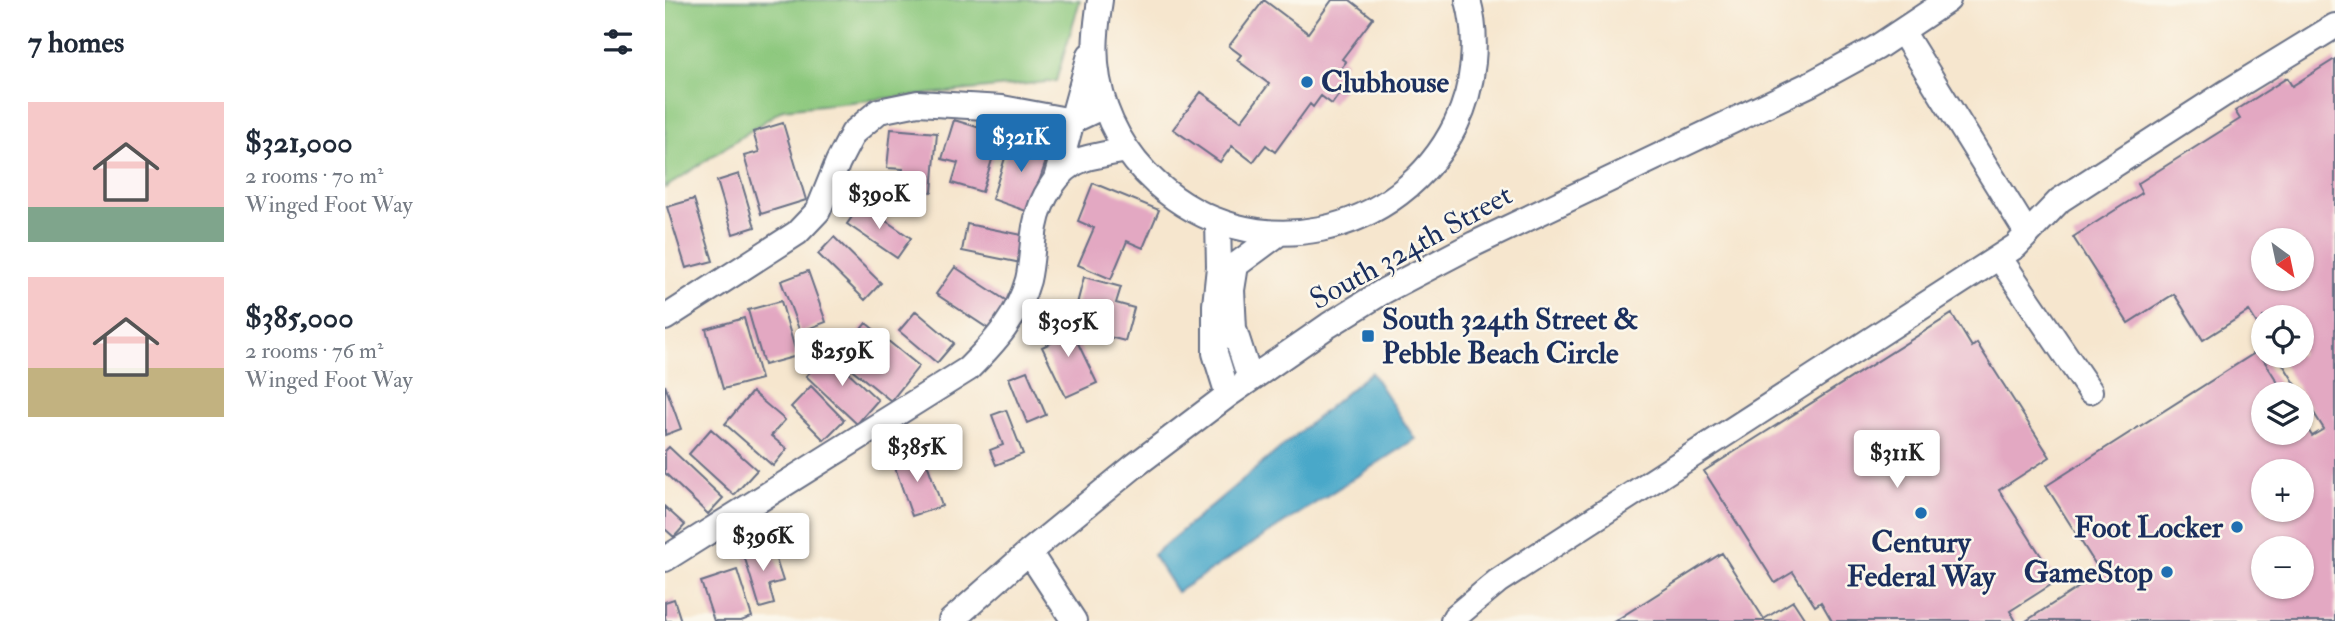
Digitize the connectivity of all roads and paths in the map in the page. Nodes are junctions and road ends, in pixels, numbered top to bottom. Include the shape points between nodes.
1 (1100, 0) edge
2 (1468, 0) edge
3 (1948, 0) edge
4 (2335, 26) edge
5 (1902, 31) junction
6 (1094, 41) junction
7 (1104, 106) junction
8 (1072, 121) junction
9 (1126, 150) junction
10 (1056, 179) junction
11 (1218, 221) junction
12 (2027, 233) junction
13 (1278, 234) junction
14 (1999, 257) junction
15 (665, 318) edge
16 (1250, 379) junction
17 (2090, 391) dead end
18 (1228, 395) junction
19 (1029, 552) junction
20 (665, 559) edge
21 (951, 621) edge
22 (1074, 621) edge
23 (1453, 621) edge

1 - 6 street
2 - 13 street via 1474,47 1469,88 1447,142 1411,185 1377,209 1348,223
3 - 5 street, South 324th Street
4 - 12 street via 2060,200
5 - 12 street
5 - 16 street, South 324th Street via 1809,84 1426,268 1329,325
6 - 7 street
6 - 8 street
7 - 8 street
7 - 9 street
8 - 10 street
8 - 15 street via 1002,108 918,103 879,111 853,133 818,211 797,233
9 - 10 street via 1081,160
9 - 11 street via 1170,196
10 - 20 street via 1035,226 1028,281 1015,313 968,369
11 - 13 street
11 - 18 street via 1215,353
12 - 14 street
13 - 16 street via 1236,265 1234,329
14 - 17 street
14 - 23 street via 1498,581
16 - 18 street, South 324th Street
18 - 19 street, South 324th Street
19 - 21 street, South 324th Street
19 - 22 street

